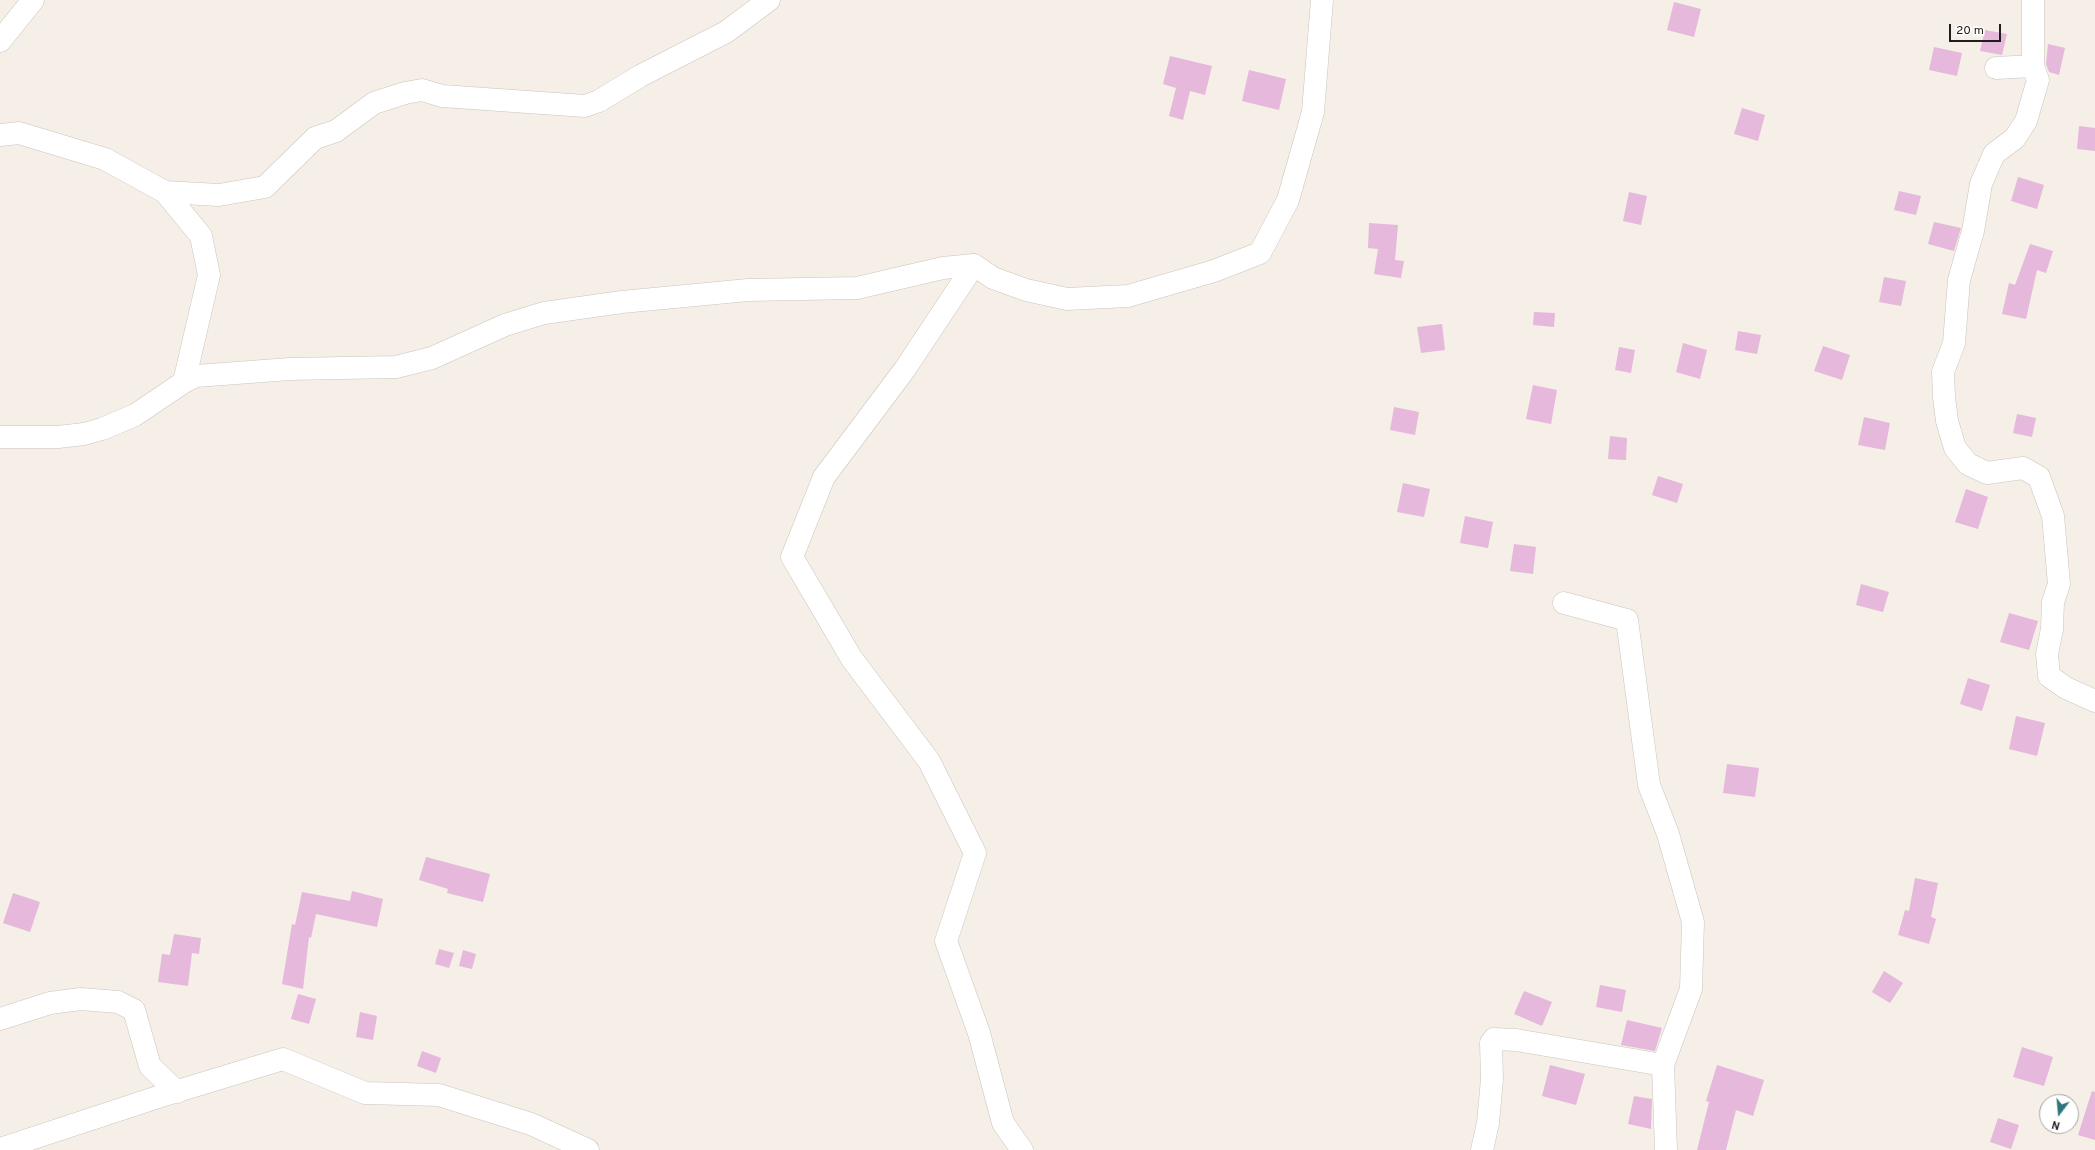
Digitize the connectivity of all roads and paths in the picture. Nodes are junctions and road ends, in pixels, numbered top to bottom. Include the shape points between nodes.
1 (33, 0) edge
2 (769, 0) edge
3 (1322, 0) edge
4 (2033, 0) edge
5 (0, 41) edge
6 (2032, 66) junction
7 (1996, 68) dead end
8 (0, 135) edge
9 (164, 192) junction
10 (974, 265) junction
11 (184, 382) junction
12 (0, 437) edge
13 (1564, 603) dead end
14 (2095, 701) edge
15 (0, 1019) edge
16 (1663, 1065) junction
17 (177, 1092) junction
18 (0, 1148) edge
19 (588, 1150) edge
20 (1022, 1150) edge
21 (1482, 1150) edge
22 (1666, 1150) edge

1 - 5 street
2 - 9 street via 726,32 640,76 599,101 585,106 442,96 422,90 405,93 374,103 336,131 315,138 265,187 219,195
3 - 10 street via 1313,112 1288,200 1260,253 1214,271 1128,296 1067,299 1026,290 993,278
4 - 6 street
6 - 7 street
6 - 14 street via 2038,80 2026,121 2015,138 1994,154 1981,184 1973,231 1959,280 1954,343 1943,372 1944,397 1947,421 1955,448 1968,464 1987,473 2023,468 2039,477 2053,516 2059,584 2053,602 2052,629 2047,654 2049,676 2066,688
8 - 9 street via 19,133 105,159
9 - 11 street via 201,236 210,274
10 - 11 street via 943,268 856,288 748,290 622,302 544,313 505,325 432,358 396,367 236,372 196,376
10 - 20 street via 905,369 824,477 792,557 852,659 929,760 975,853 946,941 979,1034 1003,1123
11 - 12 street via 135,415 102,429 58,437
13 - 16 street via 1627,620 1649,784 1668,834 1693,922 1691,989
15 - 17 street via 50,1003 81,999 118,1002 134,1010 150,1066
16 - 21 street via 1516,1040 1494,1039 1488,1123
16 - 22 street
17 - 18 street
17 - 19 street via 283,1060 365,1093 439,1094 531,1124

